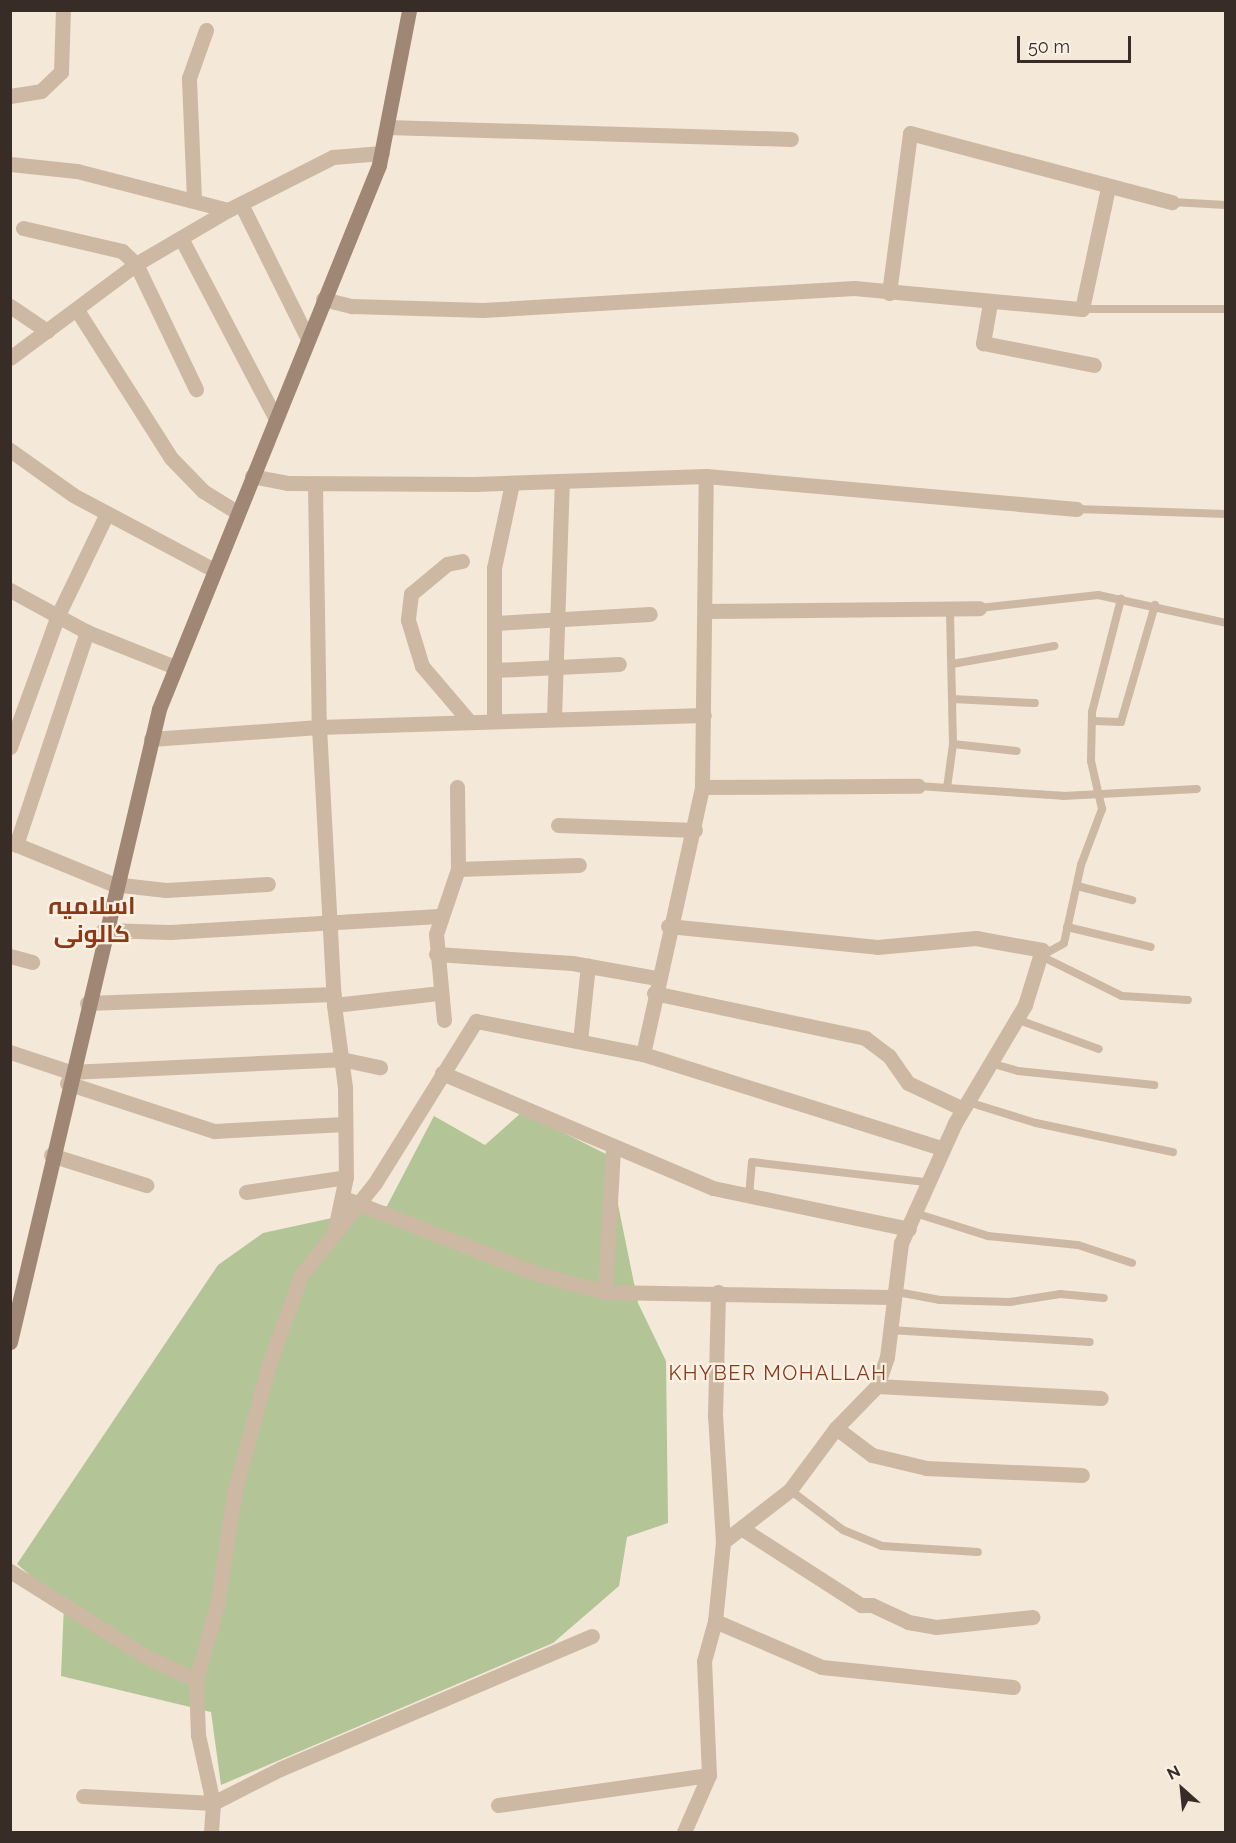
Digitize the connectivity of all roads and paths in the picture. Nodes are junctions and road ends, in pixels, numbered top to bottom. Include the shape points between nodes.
1 (63, 10) edge
2 (409, 10) edge
3 (206, 30) dead end
4 (10, 96) edge
5 (387, 128) junction
6 (791, 139) dead end
7 (382, 153) junction
8 (10, 164) edge
9 (1108, 188) junction
10 (194, 199) junction
11 (1172, 201) joint
12 (1226, 205) edge
13 (234, 207) junction
14 (23, 228) dead end
15 (183, 240) junction
16 (136, 264) junction
17 (889, 292) junction
18 (323, 299) junction
19 (990, 303) junction
20 (10, 306) edge
21 (1082, 309) junction
22 (1226, 309) edge
23 (77, 310) junction
24 (47, 331) junction
25 (307, 337) junction
26 (10, 358) edge
27 (1094, 365) dead end
28 (196, 389) dead end
29 (275, 417) junction
30 (10, 450) edge
31 (252, 476) junction
32 (706, 476) junction
33 (562, 481) junction
34 (512, 483) junction
35 (315, 484) junction
36 (1077, 509) joint
37 (237, 512) junction
38 (107, 513) junction
39 (1226, 514) edge
40 (462, 561) dead end
41 (214, 570) junction
42 (10, 590) edge
43 (1120, 599) junction
44 (1155, 605) junction
45 (951, 608) junction
46 (979, 608) joint
47 (705, 611) junction
48 (650, 614) dead end
49 (58, 615) junction
50 (557, 620) junction
51 (495, 623) junction
52 (1226, 623) edge
53 (87, 632) junction
54 (1054, 646) dead end
55 (619, 664) dead end
56 (952, 664) junction
57 (175, 668) junction
58 (555, 669) junction
59 (495, 670) junction
60 (952, 699) junction
61 (1035, 703) dead end
62 (704, 715) junction
63 (554, 718) junction
64 (494, 720) junction
65 (470, 721) junction
66 (1092, 721) junction
67 (319, 727) junction
68 (151, 739) junction
69 (953, 744) junction
70 (10, 747) edge
71 (1017, 751) dead end
72 (918, 786) joint
73 (457, 787) dead end
74 (702, 788) junction
75 (947, 788) junction
76 (1197, 789) dead end
77 (1098, 791) junction
78 (558, 825) dead end
79 (695, 830) junction
80 (13, 844) edge
81 (579, 865) dead end
82 (458, 869) junction
83 (114, 884) junction
84 (268, 884) dead end
85 (1077, 886) junction
86 (1132, 900) dead end
87 (439, 916) junction
88 (331, 921) junction
89 (668, 926) junction
90 (1067, 927) junction
91 (103, 930) junction
92 (1151, 947) dead end
93 (436, 954) junction
94 (10, 956) edge
95 (1041, 956) junction
96 (32, 962) dead end
97 (588, 965) junction
98 (655, 985) junction
99 (440, 993) junction
100 (334, 1000) junction
101 (1188, 1000) dead end
102 (87, 1003) junction
103 (1016, 1019) junction
104 (444, 1020) dead end
105 (580, 1041) junction
106 (1100, 1049) dead end
107 (10, 1053) edge
108 (644, 1054) junction
109 (341, 1059) junction
110 (990, 1063) junction
111 (380, 1067) dead end
112 (442, 1073) junction
113 (69, 1078) junction
114 (1154, 1085) dead end
115 (965, 1105) junction
116 (345, 1125) junction
117 (613, 1148) junction
118 (942, 1148) junction
119 (1173, 1152) dead end
120 (51, 1155) junction
121 (346, 1177) junction
122 (926, 1182) junction
123 (146, 1185) dead end
124 (246, 1192) dead end
125 (749, 1196) junction
126 (342, 1197) junction
127 (358, 1203) junction
128 (915, 1214) junction
129 (909, 1229) junction
130 (334, 1232) junction
131 (1132, 1263) dead end
132 (605, 1292) junction
133 (718, 1292) junction
134 (891, 1294) junction
135 (1104, 1298) dead end
136 (14, 1304) edge
137 (889, 1330) junction
138 (10, 1342) edge
139 (1090, 1342) dead end
140 (877, 1386) junction
141 (1101, 1398) dead end
142 (836, 1428) junction
143 (1082, 1475) dead end
144 (790, 1490) junction
145 (741, 1528) junction
146 (723, 1542) junction
147 (978, 1552) dead end
148 (10, 1570) edge
149 (1032, 1617) dead end
150 (715, 1621) junction
151 (592, 1636) dead end
152 (196, 1680) junction
153 (1013, 1687) dead end
154 (709, 1775) junction
155 (83, 1796) dead end
156 (213, 1803) junction
157 (498, 1805) dead end
158 (211, 1833) edge
159 (684, 1833) edge

1 - 4 street via 61,72 41,91
2 - 5 street
3 - 10 street via 189,78
5 - 6 street
5 - 7 street
7 - 13 street via 333,157
7 - 18 street
8 - 10 street via 78,171
9 - 11 street
9 - 17 street via 910,133
9 - 21 street
10 - 13 street
11 - 12 lane
13 - 15 street
13 - 25 street
14 - 16 street via 122,251
15 - 16 street
15 - 29 street
16 - 23 street
16 - 28 street
17 - 18 street via 854,288 483,310 352,306
17 - 19 street
18 - 25 street
19 - 21 street
19 - 27 street via 983,344
20 - 24 street
21 - 22 lane
23 - 24 street
23 - 37 street via 171,458 203,491
24 - 26 street
25 - 29 street
29 - 31 street
30 - 38 street
31 - 35 street
31 - 37 street
32 - 33 street
32 - 36 street
32 - 47 street
33 - 34 street
33 - 50 street
34 - 35 street
34 - 51 street via 494,568
35 - 67 street
36 - 39 lane
37 - 41 street
38 - 41 street
38 - 49 street
40 - 65 street via 447,564 411,594 408,620 422,666
41 - 57 street
42 - 49 street
43 - 44 lane
43 - 46 lane via 1098,595
43 - 66 lane
44 - 52 lane
44 - 66 lane via 1121,722
45 - 46 street
45 - 47 street
45 - 56 lane
47 - 62 street
48 - 50 street
49 - 53 street
49 - 70 street
50 - 51 street
50 - 58 street
51 - 59 street
53 - 57 street
53 - 80 street
54 - 56 lane
55 - 58 street
56 - 60 lane
57 - 68 street
58 - 59 street
58 - 63 street
59 - 64 street
60 - 61 lane
60 - 69 lane
62 - 63 street
62 - 74 street
63 - 64 street
64 - 65 street
65 - 67 street
66 - 77 lane
67 - 68 street
67 - 88 street
68 - 83 street
69 - 71 lane
69 - 75 lane
72 - 74 street
72 - 75 lane
73 - 82 street
74 - 79 street
75 - 77 lane via 1063,796
76 - 77 lane
77 - 85 lane via 1102,809
78 - 79 street
79 - 89 street
80 - 83 street
81 - 82 street
82 - 87 street
83 - 84 street via 166,890
83 - 91 street
85 - 86 lane
85 - 90 lane
87 - 88 street
87 - 93 street
88 - 91 street via 170,932
88 - 100 street
89 - 95 street via 877,947 976,938 1042,950
89 - 98 street
90 - 92 lane
90 - 95 lane via 1064,943
91 - 102 street
93 - 97 street
93 - 99 street
94 - 96 street
95 - 101 lane via 1122,996
95 - 103 street
97 - 98 street
97 - 105 street
98 - 108 street
98 - 115 street via 865,1038 889,1056 908,1083
99 - 100 street
99 - 104 street
100 - 102 street
100 - 109 street
102 - 113 street
103 - 106 lane
103 - 110 street
105 - 108 street
105 - 112 street via 476,1021
107 - 113 street
108 - 118 street
109 - 111 street
109 - 113 street
109 - 116 street
110 - 114 lane via 1018,1071
110 - 115 street
112 - 117 street
112 - 127 street
113 - 116 street via 214,1131
113 - 120 street
115 - 118 street
115 - 119 lane
116 - 121 street
117 - 125 street via 713,1188
117 - 132 street
118 - 122 street
120 - 123 street
120 - 136 street
121 - 124 street
121 - 126 street
122 - 125 lane via 752,1162
122 - 128 street
125 - 129 street
126 - 127 street
126 - 130 street
127 - 130 street
127 - 132 street via 535,1273
128 - 129 street
128 - 131 lane via 988,1236 1078,1245
129 - 134 street
130 - 152 street via 301,1275 269,1364 235,1489 217,1605
132 - 133 street
133 - 134 street
133 - 146 street via 715,1416
134 - 135 lane via 1010,1302 1060,1294
134 - 137 street
136 - 138 street
137 - 139 lane
137 - 140 street
140 - 141 street
140 - 142 street
142 - 143 street via 872,1455 926,1468
142 - 144 street
144 - 145 street
144 - 147 lane via 843,1530 882,1546
145 - 146 street
145 - 149 street via 861,1605 872,1605 908,1622 936,1627
146 - 150 street
148 - 152 street via 145,1656
150 - 153 street via 822,1667
150 - 154 street via 704,1661
151 - 156 street via 280,1768
152 - 156 street via 198,1735
154 - 157 street
154 - 159 street
155 - 156 street
156 - 158 street

